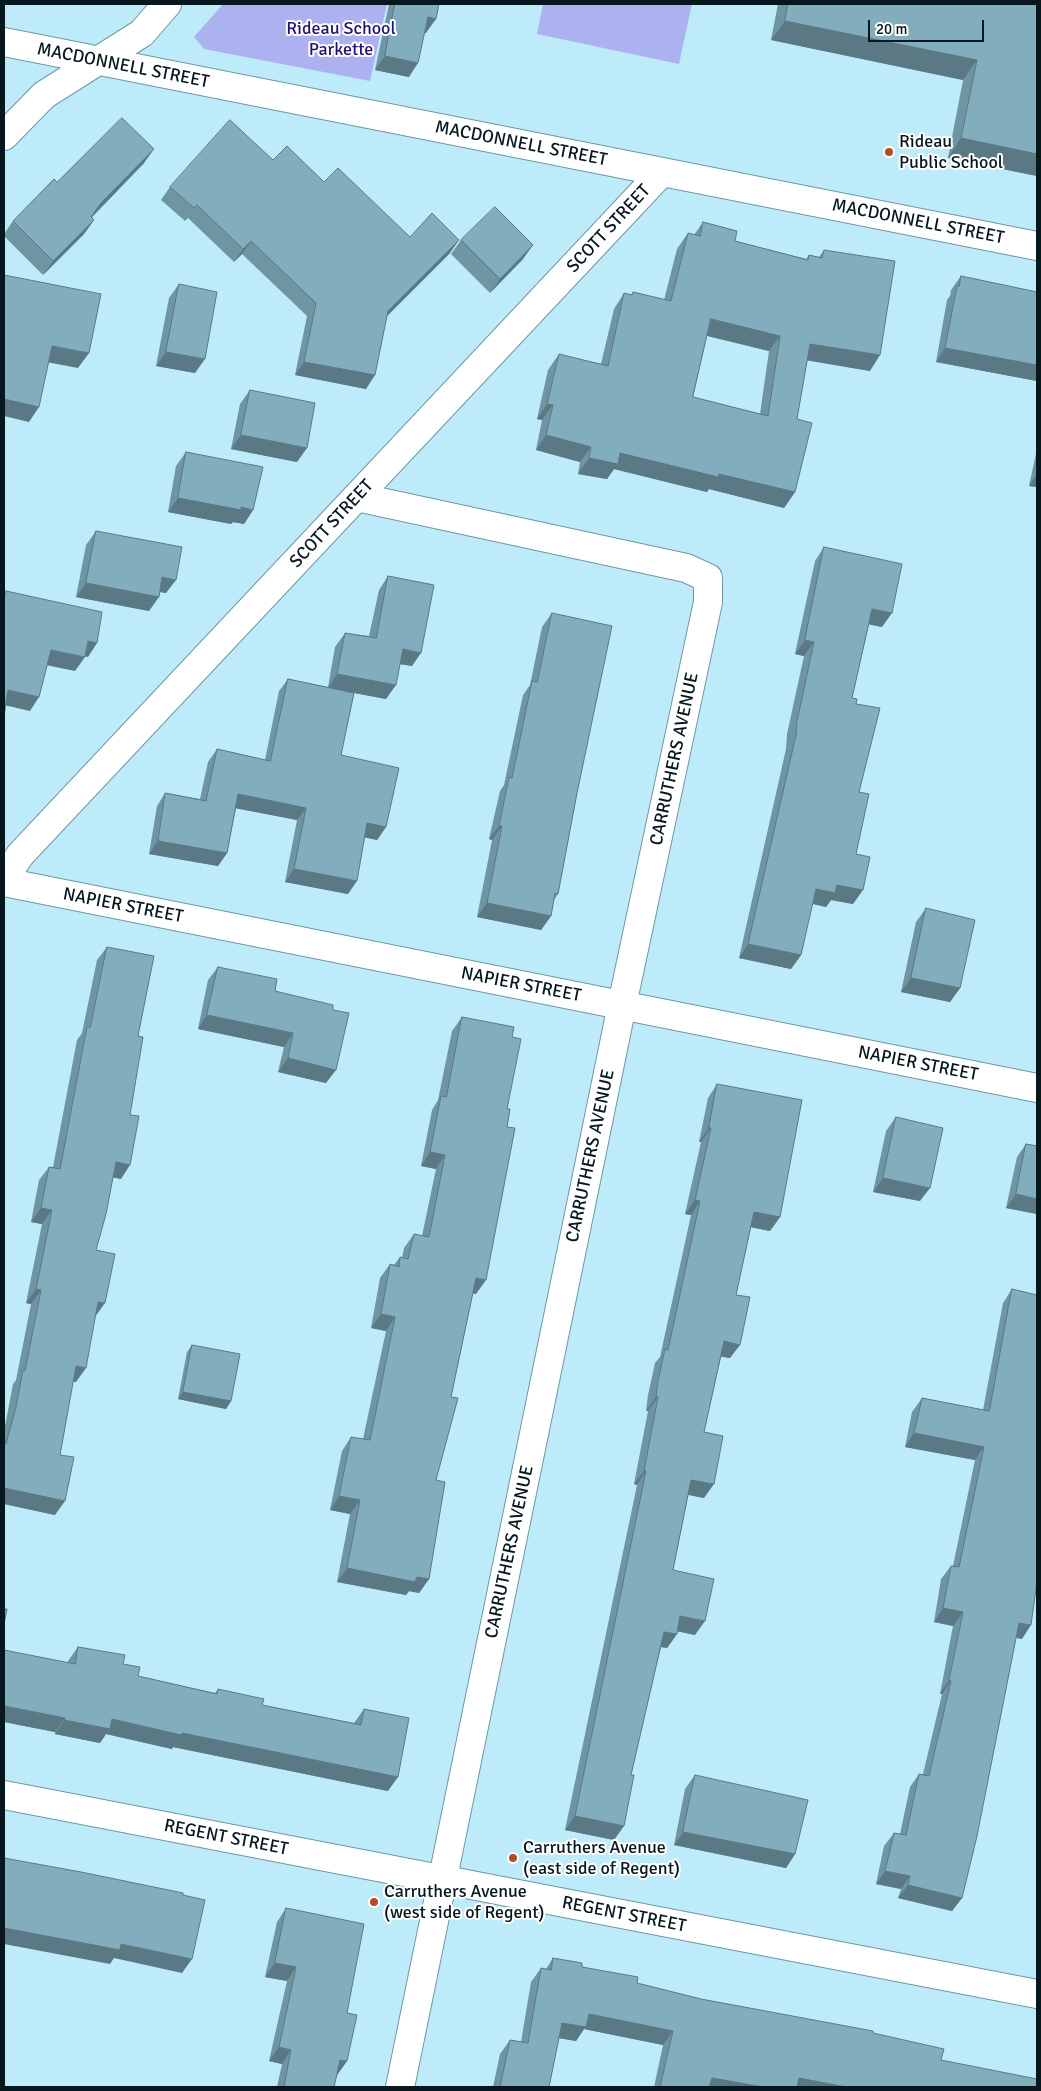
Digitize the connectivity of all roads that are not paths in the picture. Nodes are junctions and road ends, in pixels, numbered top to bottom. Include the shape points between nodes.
1 (167, 4) edge
2 (4, 42) edge
3 (98, 61) junction
4 (4, 136) edge
5 (662, 172) junction
6 (1037, 246) edge
7 (358, 497) junction
8 (4, 881) edge
9 (622, 1005) junction
10 (1037, 1088) edge
11 (4, 1795) edge
12 (442, 1880) junction
13 (1037, 1994) edge
14 (400, 2087) edge

1 - 3 street via 142,33
2 - 3 street, MACDONNELL STREET
3 - 4 street via 44,95
3 - 5 street, MACDONNELL STREET
5 - 6 street, MACDONNELL STREET
5 - 7 street, SCOTT STREET
7 - 8 street, SCOTT STREET via 20,855
7 - 9 street, CARRUTHERS AVENUE via 686,568 708,578 708,602
8 - 9 street, NAPIER STREET
9 - 10 street, NAPIER STREET
9 - 12 street, CARRUTHERS AVENUE
11 - 12 street, REGENT STREET
12 - 13 street, REGENT STREET
12 - 14 street, CARRUTHERS AVENUE

